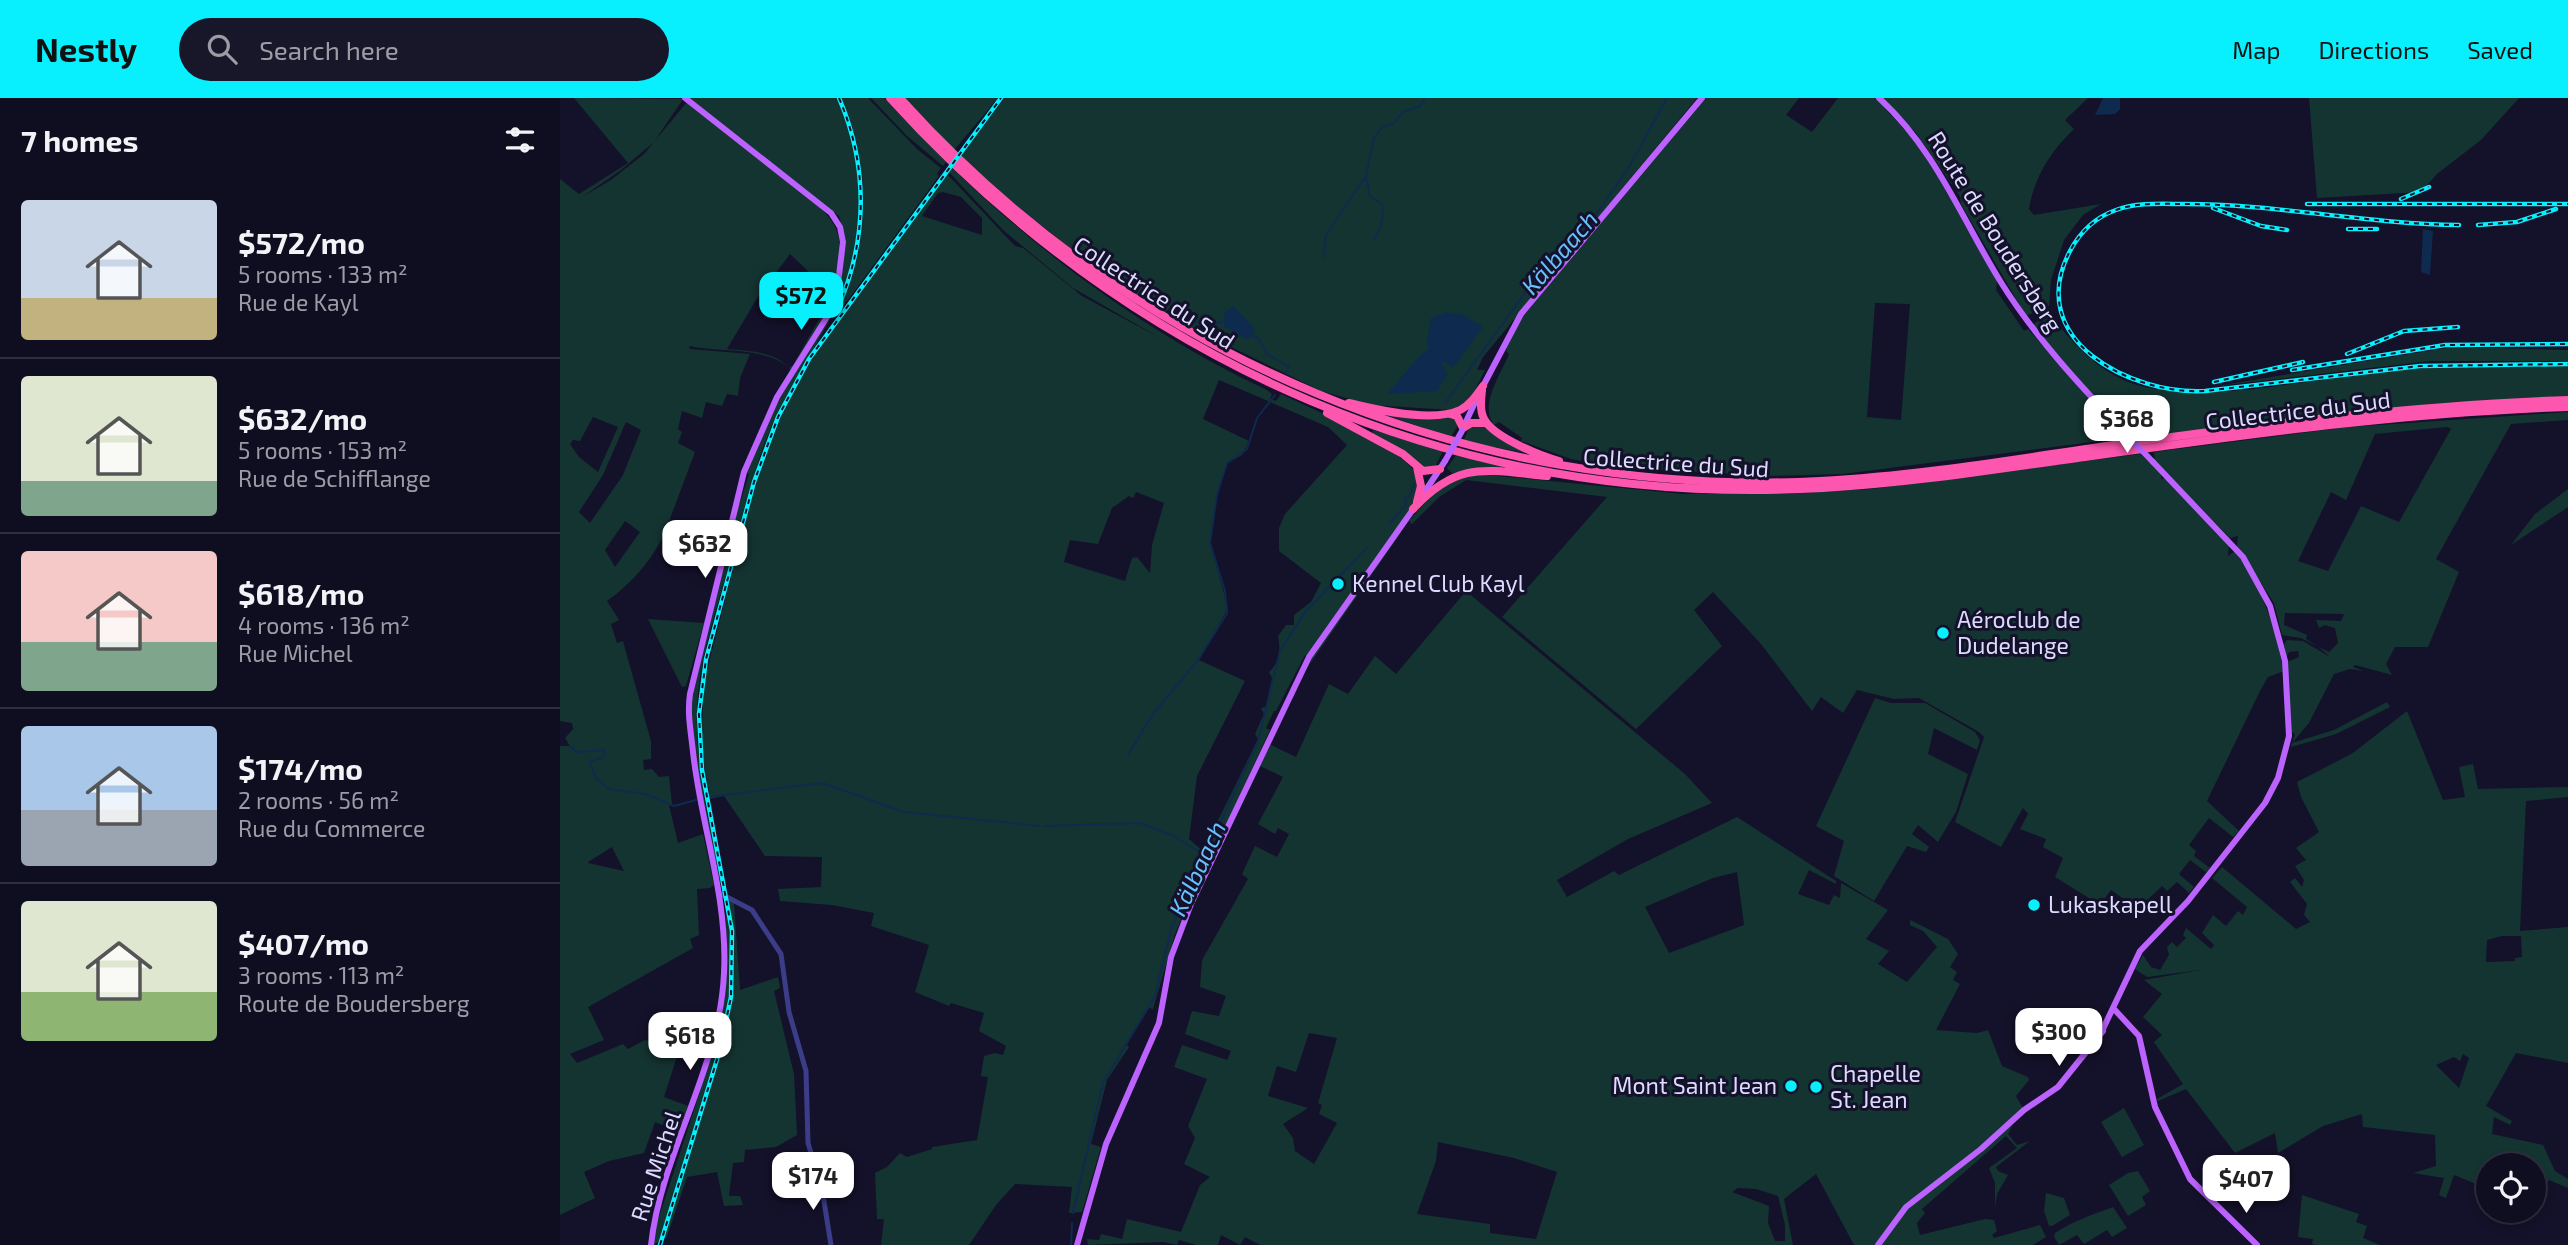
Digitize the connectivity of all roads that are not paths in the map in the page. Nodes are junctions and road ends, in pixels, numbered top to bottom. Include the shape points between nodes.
1 (685, 98) edge
2 (890, 98) edge
3 (900, 98) edge
4 (1702, 98) edge
5 (1879, 98) edge
6 (1483, 386) junction
7 (1308, 392) junction
8 (1293, 395) junction
9 (2568, 400) edge
10 (2568, 407) edge
11 (1450, 414) junction
12 (1486, 423) junction
13 (1462, 430) junction
14 (1442, 465) junction
15 (1417, 467) junction
16 (1589, 475) junction
17 (1453, 476) junction
18 (1413, 509) junction
19 (719, 893) junction
20 (2115, 1011) junction
21 (651, 1245) edge
22 (831, 1245) edge
23 (1077, 1245) edge
24 (1878, 1245) edge
25 (2258, 1245) edge

1 - 19 main road, Rue Michel via 817,200 840,227 843,252 835,299 756,441 739,487 689,701 695,776
2 - 8 highway, Collectrice du Sud via 974,185 1084,275 1210,354
3 - 7 highway, Collectrice du Sud via 977,177 1089,269 1186,332
4 - 6 main road via 1521,314
5 - 20 main road, Route de Boudersberg, bridge via 1918,139 1940,171 2000,281 2056,359 2243,557 2270,606 2281,640 2290,726 2278,778 2251,822 2133,961
6 - 11 highway via 1471,403
6 - 12 highway
6 - 13 main road
7 - 11 highway via 1391,412
7 - 16 highway, Collectrice du Sud via 1452,442
8 - 15 highway via 1381,442
8 - 16 highway, Collectrice du Sud via 1430,443 1502,462
9 - 16 highway, Collectrice du Sud via 2346,416 1869,477 1733,483
10 - 16 highway, Collectrice du Sud via 2337,425 1822,488 1683,488
11 - 13 highway via 1457,416
12 - 13 highway via 1471,422
12 - 16 highway via 1528,449
13 - 14 main road, bridge
14 - 15 highway via 1429,472
14 - 17 highway
14 - 18 main road
15 - 18 highway via 1421,486
16 - 17 highway via 1490,471
17 - 18 highway
18 - 23 main road via 1309,657 1191,904 1173,951 1159,1023 1107,1144
19 - 21 main road, Rue Michel via 725,942 721,1007
19 - 22 street via 752,910 781,954 789,1012 804,1059 808,1143
20 - 24 main road via 2069,1077 1906,1207
20 - 25 main road via 2139,1036 2151,1096 2182,1167

